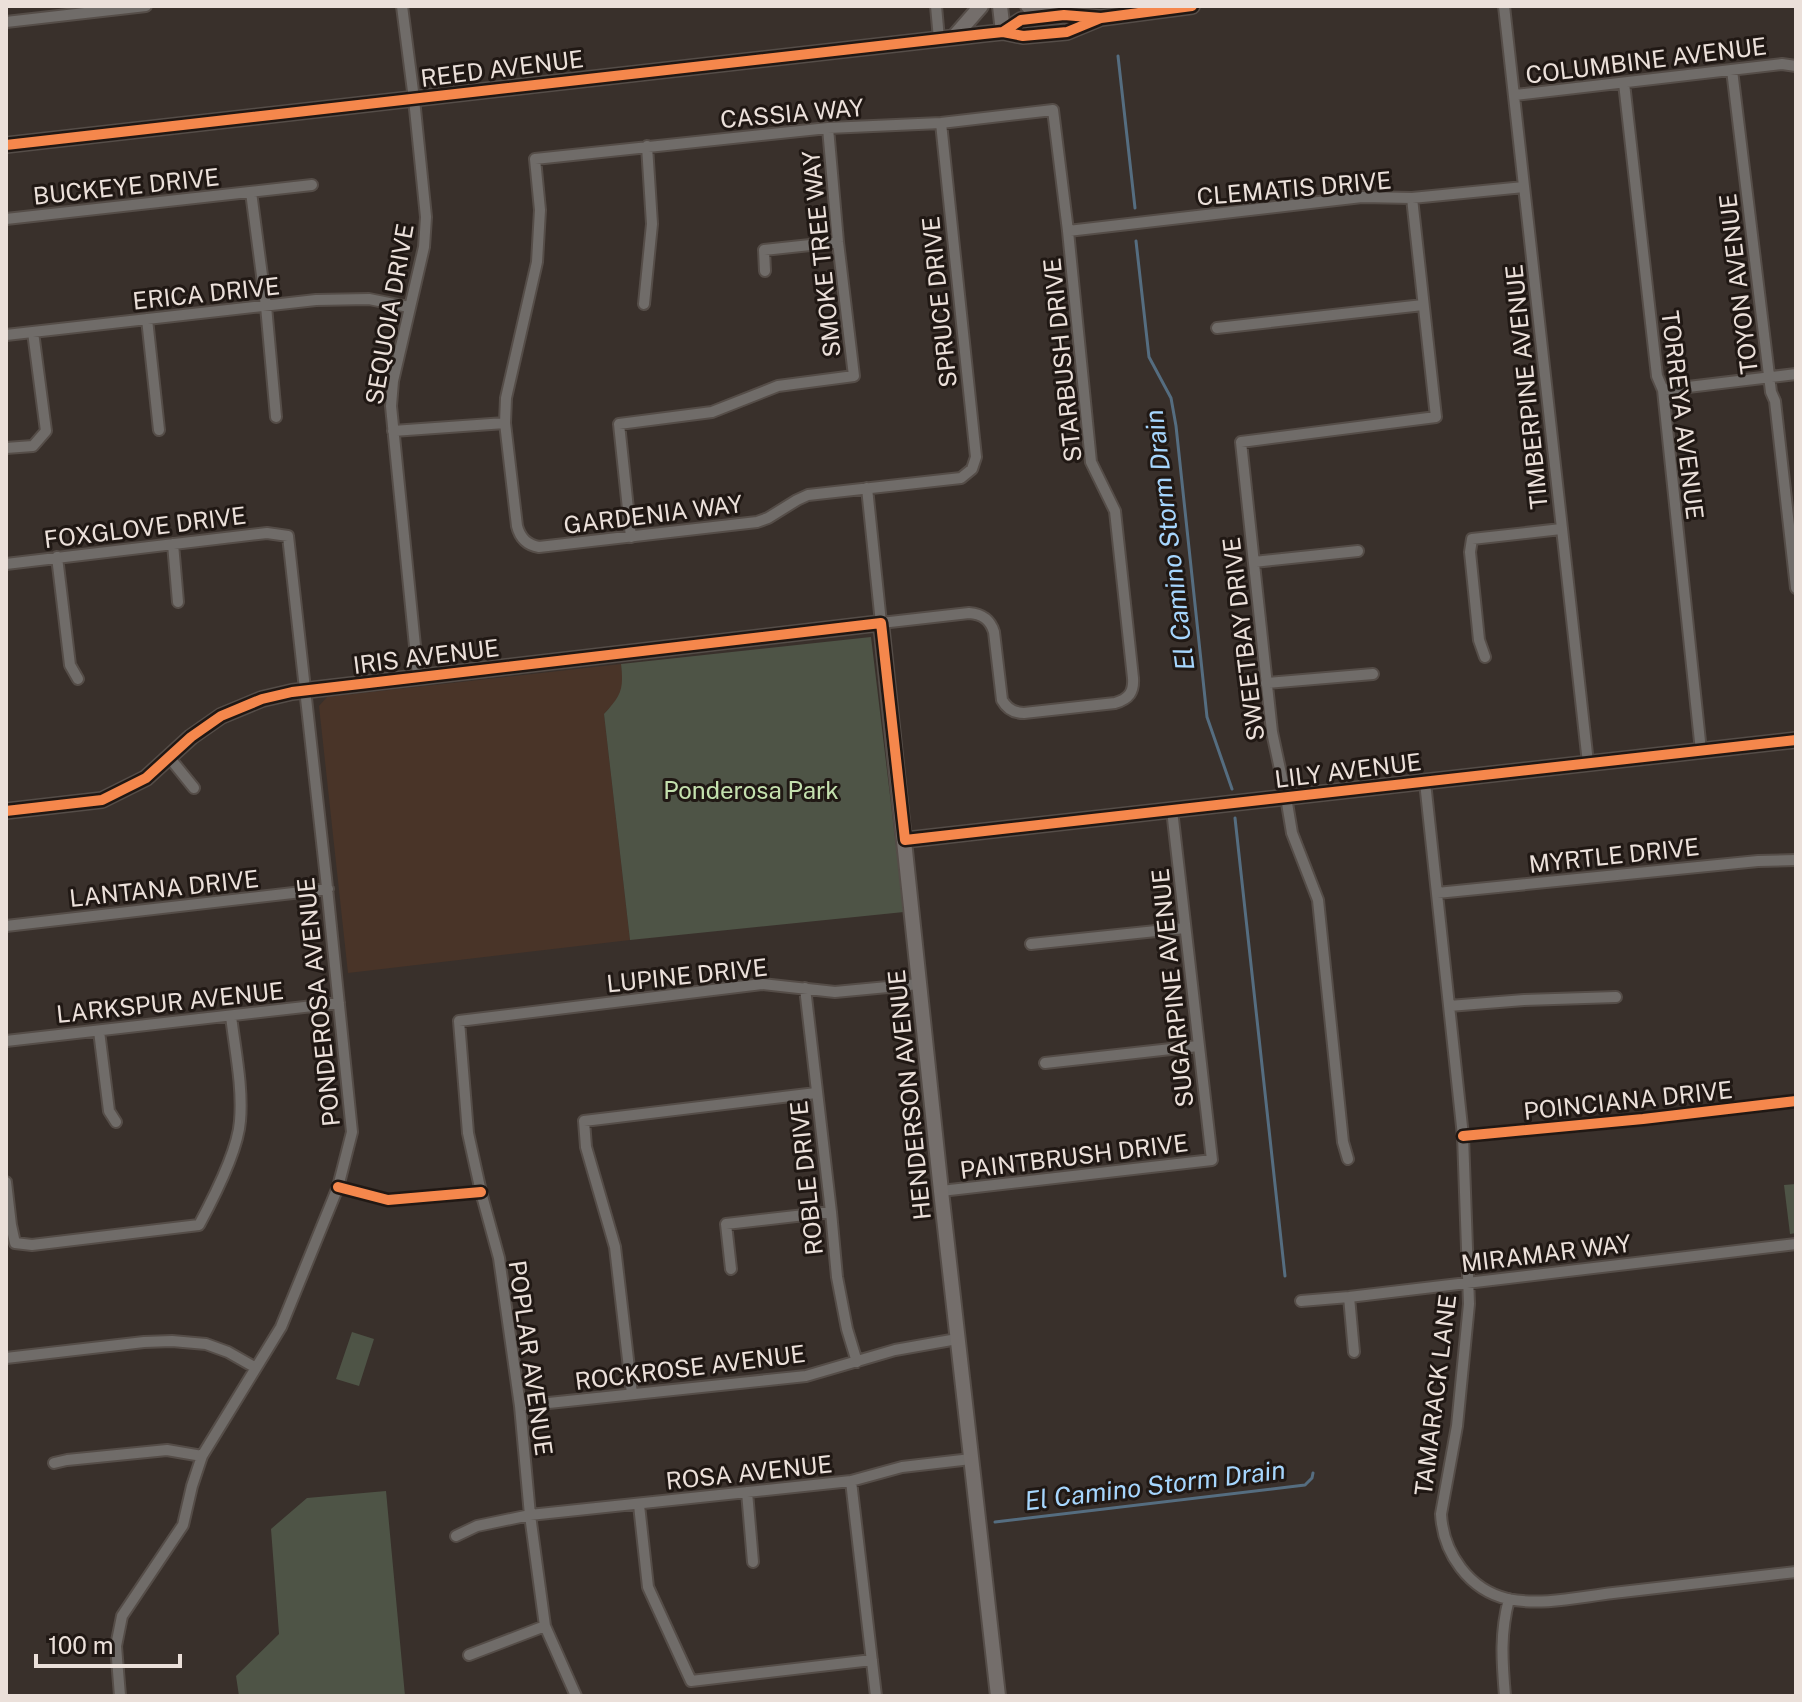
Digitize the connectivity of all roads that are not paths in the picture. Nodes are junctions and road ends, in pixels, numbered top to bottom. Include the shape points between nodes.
1 (146, 6) edge
2 (402, 6) edge
3 (936, 6) edge
4 (981, 6) edge
5 (1000, 6) edge
6 (1028, 6) edge
7 (1192, 6) edge
8 (1504, 6) edge
9 (98, 9) edge
10 (1064, 15) junction
11 (1101, 18) junction
12 (6, 22) edge
13 (1003, 32) junction
14 (947, 38) junction
15 (1796, 66) edge
16 (1732, 70) junction
17 (1624, 83) junction
18 (1515, 95) junction
19 (414, 99) junction
20 (1053, 110) joint
21 (941, 123) junction
22 (828, 128) junction
23 (6, 145) edge
24 (647, 146) junction
25 (312, 185) dead end
26 (1524, 187) junction
27 (251, 192) junction
28 (1412, 198) junction
29 (6, 219) edge
30 (1068, 231) junction
31 (838, 242) junction
32 (765, 271) dead end
33 (644, 304) dead end
34 (1423, 305) junction
35 (266, 306) junction
36 (409, 307) junction
37 (147, 319) junction
38 (1217, 328) dead end
39 (33, 332) junction
40 (6, 335) edge
41 (1796, 374) edge
42 (1769, 377) junction
43 (1663, 390) junction
44 (276, 417) dead end
45 (505, 423) junction
46 (159, 430) dead end
47 (393, 431) junction
48 (6, 448) edge
49 (968, 474) joint
50 (867, 488) junction
51 (1561, 529) junction
52 (288, 536) joint
53 (631, 537) junction
54 (173, 544) junction
55 (1358, 551) dead end
56 (57, 557) junction
57 (1254, 562) junction
58 (6, 564) edge
59 (1796, 588) edge
60 (178, 602) dead end
61 (986, 618) joint
62 (881, 623) junction
63 (1485, 657) dead end
64 (1373, 674) dead end
65 (418, 676) junction
66 (78, 679) dead end
67 (1266, 683) junction
68 (305, 690) junction
69 (1796, 740) edge
70 (1701, 751) junction
71 (169, 757) junction
72 (1588, 763) junction
73 (1425, 782) junction
74 (194, 788) dead end
75 (1286, 797) junction
76 (1172, 810) junction
77 (6, 811) edge
78 (905, 840) junction
79 (1796, 860) edge
80 (328, 889) junction
81 (1437, 893) junction
82 (6, 926) edge
83 (1185, 928) junction
84 (1031, 944) dead end
85 (919, 984) junction
86 (805, 988) junction
87 (1616, 997) dead end
88 (339, 1003) junction
89 (1449, 1006) junction
90 (231, 1016) junction
91 (459, 1021) joint
92 (99, 1031) junction
93 (6, 1041) edge
94 (1198, 1046) junction
95 (1045, 1063) dead end
96 (816, 1093) junction
97 (1796, 1101) edge
98 (116, 1122) dead end
99 (1463, 1136) junction
100 (1348, 1159) dead end
101 (1212, 1160) joint
102 (6, 1182) edge
103 (338, 1187) junction
104 (941, 1191) junction
105 (481, 1192) junction
106 (831, 1212) junction
107 (1796, 1244) edge
108 (731, 1269) dead end
109 (1468, 1283) junction
110 (1349, 1297) junction
111 (1301, 1301) dead end
112 (957, 1339) junction
113 (1354, 1352) dead end
114 (6, 1358) edge
115 (857, 1362) junction
116 (256, 1368) junction
117 (632, 1394) junction
118 (520, 1406) junction
119 (202, 1456) junction
120 (971, 1459) junction
121 (54, 1463) dead end
122 (851, 1481) junction
123 (747, 1492) junction
124 (639, 1505) junction
125 (530, 1515) junction
126 (456, 1536) dead end
127 (753, 1562) dead end
128 (1796, 1572) edge
129 (1509, 1599) junction
130 (545, 1626) junction
131 (469, 1655) dead end
132 (872, 1660) junction
133 (120, 1696) edge
134 (576, 1696) edge
135 (876, 1696) edge
136 (998, 1696) edge
137 (1505, 1696) edge

1 - 9 street
2 - 19 street, SEQUOIA DRIVE
3 - 14 street
4 - 14 street
5 - 13 street
6 - 10 street
7 - 11 street, REED AVENUE
8 - 18 street, TIMBERPINE AVENUE
9 - 12 street
10 - 11 street, REED AVENUE
10 - 13 street, REED AVENUE via 1021,20
11 - 13 street, REED AVENUE via 1067,32
13 - 14 street, REED AVENUE
14 - 19 street, REED AVENUE
15 - 16 street, COLUMBINE AVENUE
16 - 17 street, COLUMBINE AVENUE
16 - 42 street, TOYON AVENUE
17 - 18 street, COLUMBINE AVENUE
17 - 43 street, TORREYA AVENUE via 1657,376
18 - 26 street, TIMBERPINE AVENUE
19 - 23 street, REED AVENUE
19 - 36 street, SEQUOIA DRIVE via 426,217
20 - 21 street, CASSIA WAY
20 - 30 street, STARBUSH DRIVE
21 - 22 street, CASSIA WAY
21 - 49 street, SPRUCE DRIVE via 976,457
22 - 24 street, CASSIA WAY
22 - 31 street, SMOKE TREE WAY
24 - 33 street via 652,224
24 - 45 street, CASSIA WAY via 535,159 540,210 537,262 507,388
25 - 27 street, BUCKEYE DRIVE
26 - 28 street, CLEMATIS DRIVE
26 - 51 street, TIMBERPINE AVENUE
27 - 29 street, BUCKEYE DRIVE
27 - 35 street
28 - 30 street, CLEMATIS DRIVE via 1362,197
28 - 34 street
30 - 61 street, STARBUSH DRIVE via 1091,462 1115,511 1133,678 1129,696 1115,703 1015,712 1002,700 994,632
31 - 32 street via 764,250
31 - 53 street, SMOKE TREE WAY via 854,376 778,386 712,412 619,424
34 - 38 street
34 - 57 street, SWEETBAY DRIVE via 1436,417 1241,442
35 - 36 street, ERICA DRIVE via 369,299
35 - 37 street, ERICA DRIVE
35 - 44 street
36 - 47 street, SEQUOIA DRIVE via 393,381
37 - 39 street, ERICA DRIVE
37 - 46 street
39 - 40 street, ERICA DRIVE
39 - 48 street via 46,431 33,446
41 - 42 street
42 - 43 street
42 - 59 street, TOYON AVENUE
43 - 70 street, TORREYA AVENUE
45 - 47 street
45 - 53 street, GARDENIA WAY via 517,526 526,542 539,547
47 - 65 street, SEQUOIA DRIVE
49 - 50 street, GARDENIA WAY
50 - 53 street, GARDENIA WAY via 808,495 757,522
50 - 62 street, HENDERSON AVENUE
51 - 63 street via 1472,539 1479,640
51 - 72 street, TIMBERPINE AVENUE
52 - 54 street, FOXGLOVE DRIVE via 267,533
52 - 68 street, PONDEROSA AVENUE
54 - 56 street, FOXGLOVE DRIVE
54 - 60 street
55 - 57 street
56 - 58 street, FOXGLOVE DRIVE
56 - 66 street via 70,665
57 - 67 street, SWEETBAY DRIVE
61 - 62 street, IRIS AVENUE via 969,613
62 - 65 street, IRIS AVENUE
62 - 78 street, HENDERSON AVENUE
64 - 67 street
65 - 68 street, IRIS AVENUE
67 - 75 street, SWEETBAY DRIVE
68 - 71 street, IRIS AVENUE via 262,699 221,716
68 - 80 street, PONDEROSA AVENUE
69 - 70 street, LILY AVENUE
70 - 72 street, LILY AVENUE
71 - 74 street
71 - 77 street, IRIS AVENUE via 146,778 102,800
72 - 73 street, LILY AVENUE
73 - 75 street, LILY AVENUE
73 - 81 street, TAMARACK LANE
75 - 76 street, LILY AVENUE
75 - 100 street, SWEETBAY DRIVE via 1292,833 1318,900
76 - 78 street, LILY AVENUE
76 - 83 street, SUGARPINE AVENUE
78 - 85 street, HENDERSON AVENUE
79 - 81 street, MYRTLE DRIVE
80 - 82 street, LANTANA DRIVE
80 - 88 street, PONDEROSA AVENUE
81 - 89 street, TAMARACK LANE
83 - 84 street
83 - 94 street, SUGARPINE AVENUE
85 - 86 street, LUPINE DRIVE via 835,992
85 - 104 street, HENDERSON AVENUE
86 - 91 street, LUPINE DRIVE via 762,984
86 - 96 street, ROBLE DRIVE
87 - 89 street
88 - 90 street, LARKSPUR AVENUE
88 - 103 street, PONDEROSA AVENUE via 352,1132
89 - 99 street, TAMARACK LANE
90 - 92 street, LARKSPUR AVENUE
90 - 102 street via 240,1121 199,1225 15,1243
91 - 105 street, POPLAR AVENUE via 468,1133
92 - 93 street, LARKSPUR AVENUE
92 - 98 street via 109,1111
94 - 95 street
94 - 101 street, SUGARPINE AVENUE
96 - 106 street, ROBLE DRIVE
96 - 117 street via 584,1121 586,1147 615,1247
97 - 99 street, POINCIANA DRIVE
99 - 109 street, TAMARACK LANE
101 - 104 street, PAINTBRUSH DRIVE
103 - 105 street via 388,1200
103 - 116 street, PONDEROSA AVENUE via 281,1327
104 - 112 street, HENDERSON AVENUE
105 - 118 street, POPLAR AVENUE via 499,1258
106 - 108 street via 726,1224
106 - 115 street, ROBLE DRIVE via 837,1277
107 - 109 street, MIRAMAR WAY
109 - 110 street, MIRAMAR WAY
109 - 129 street, TAMARACK LANE via 1457,1426 1442,1528 1463,1572 1479,1587
110 - 111 street, MIRAMAR WAY
110 - 113 street
112 - 115 street, ROCKROSE AVENUE
112 - 120 street, HENDERSON AVENUE
114 - 116 street via 172,1341 206,1344
115 - 117 street, ROCKROSE AVENUE via 806,1376
116 - 119 street, PONDEROSA AVENUE
117 - 118 street, ROCKROSE AVENUE
118 - 125 street, POPLAR AVENUE
119 - 121 street via 167,1450
119 - 133 street, PONDEROSA AVENUE via 183,1525 122,1616 116,1646
120 - 122 street, ROSA AVENUE via 902,1467
120 - 136 street, HENDERSON AVENUE
122 - 123 street, ROSA AVENUE
122 - 132 street
123 - 124 street, ROSA AVENUE
123 - 127 street
124 - 125 street, ROSA AVENUE
124 - 132 street via 648,1587 691,1681
125 - 126 street, ROSA AVENUE
125 - 130 street, POPLAR AVENUE
128 - 129 street, TAMARACK LANE via 1570,1598
129 - 137 street via 1502,1630
130 - 131 street
130 - 134 street, POPLAR AVENUE
132 - 135 street

